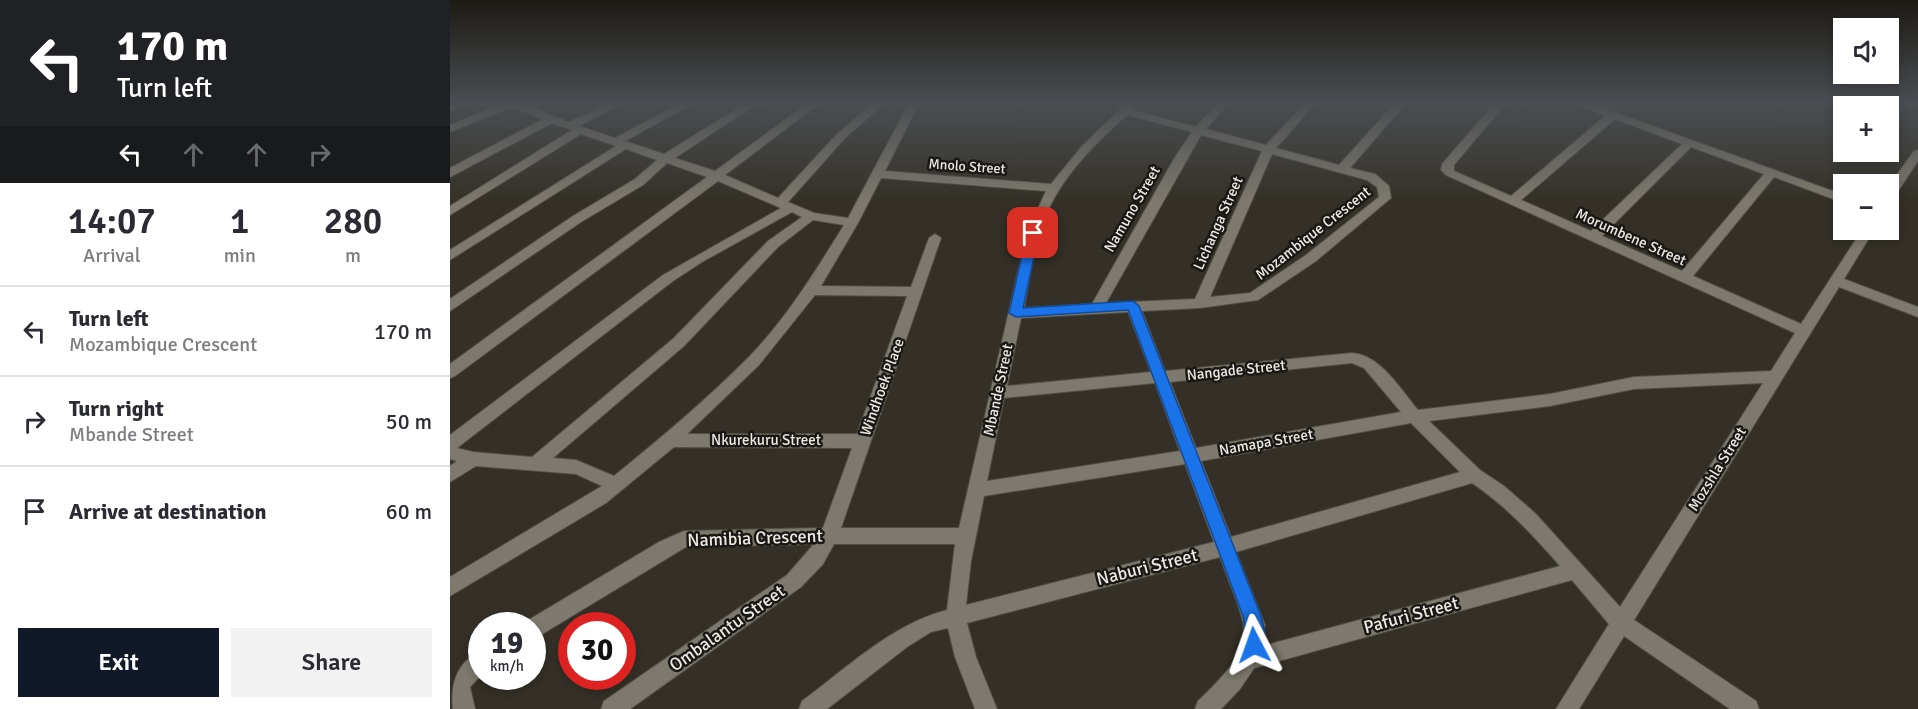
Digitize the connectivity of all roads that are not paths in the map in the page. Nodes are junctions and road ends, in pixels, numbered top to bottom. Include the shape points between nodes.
1 (520, 136) edge
2 (562, 136) edge
3 (599, 136) edge
4 (632, 136) edge
5 (701, 136) edge
6 (771, 136) edge
7 (841, 136) edge
8 (897, 136) edge
9 (1097, 136) edge
10 (1195, 136) edge
11 (1221, 136) edge
12 (1281, 136) edge
13 (1371, 136) edge
14 (1472, 136) edge
15 (1588, 136) edge
16 (1670, 136) edge
17 (620, 143) junction
18 (1689, 143) junction
19 (1269, 149) junction
20 (1918, 153) edge
21 (665, 159) junction
22 (1343, 168) junction
23 (450, 173) edge
24 (1771, 173) junction
25 (878, 174) junction
26 (717, 176) junction
27 (1899, 181) edge
28 (1054, 188) junction
29 (1833, 195) edge
30 (1512, 201) junction
31 (785, 205) junction
32 (450, 211) edge
33 (811, 216) junction
34 (852, 224) junction
35 (935, 238) dead end
36 (1592, 238) junction
37 (1862, 240) edge
38 (450, 256) edge
39 (1684, 278) junction
40 (1836, 281) junction
41 (811, 290) junction
42 (916, 292) junction
43 (1200, 303) junction
44 (450, 306) edge
45 (1133, 306) junction
46 (1097, 308) junction
47 (1918, 312) edge
48 (1016, 313) junction
49 (1803, 331) junction
50 (450, 372) edge
51 (1774, 377) junction
52 (1160, 378) junction
53 (998, 393) junction
54 (1414, 416) junction
55 (670, 440) junction
56 (863, 441) junction
57 (450, 444) edge
58 (450, 452) edge
59 (1190, 456) junction
60 (472, 459) junction
61 (535, 464) junction
62 (450, 475) edge
63 (1474, 475) junction
64 (616, 485) junction
65 (976, 490) junction
66 (829, 536) junction
67 (966, 536) junction
68 (1225, 548) junction
69 (1574, 571) junction
70 (450, 587) edge
71 (957, 616) junction
72 (546, 621) edge
73 (1621, 623) junction
74 (1248, 660) junction
75 (468, 670) edge
76 (464, 709) edge
77 (612, 709) edge
78 (810, 709) edge
79 (986, 709) edge
80 (1206, 709) edge
81 (1567, 709) edge
82 (1748, 709) edge

1 - 23 street
2 - 32 street
3 - 17 street
4 - 17 street
5 - 21 street
6 - 26 street
7 - 31 street
8 - 25 street
9 - 28 street, Mbande Street via 1080,152
10 - 46 street, Namuno Street
11 - 19 street, Mozambique Crescent
12 - 19 street, Lichanga Street
13 - 22 street
14 - 30 street, Morumbene Street via 1447,170
15 - 30 street
16 - 18 street
17 - 21 street
17 - 38 street
18 - 24 street
18 - 36 street
19 - 22 street, Mozambique Crescent
19 - 43 street, Lichanga Street
20 - 27 street
21 - 26 street
21 - 44 street via 639,182
22 - 43 street, Mozambique Crescent via 1371,177 1383,186 1386,196 1382,203 1258,296
24 - 29 street
24 - 39 street
25 - 28 street, Mnolo Street
25 - 34 street
26 - 31 street
26 - 50 street
28 - 48 street, Mbande Street via 1033,233
30 - 36 street, Morumbene Street
31 - 33 street
31 - 57 street via 673,274
33 - 34 street
33 - 61 street via 773,244 679,342
34 - 41 street
35 - 42 street, Windhoek Place
36 - 39 street, Morumbene Street
37 - 40 street, Mozshla Street
39 - 49 street, Morumbene Street
40 - 47 street
40 - 49 street, Mozshla Street
41 - 42 street
41 - 55 street via 754,361
42 - 56 street, Windhoek Place
43 - 45 street, Mozambique Crescent
45 - 46 street, Mozambique Crescent
45 - 52 street
46 - 48 street, Mozambique Crescent
48 - 53 street, Mbande Street
49 - 51 street, Mozshla Street
51 - 54 street, Namapa Street via 1634,383 1550,400
51 - 73 street, Mozshla Street
52 - 53 street, Nangade Street
52 - 54 street, Nangade Street via 1358,358 1369,364
52 - 59 street
53 - 65 street, Mbande Street
54 - 59 street, Namapa Street
54 - 63 street
55 - 56 street, Nkurekuru Street
55 - 64 street
56 - 66 street, Windhoek Place
58 - 60 street
59 - 65 street, Namapa Street
59 - 68 street
60 - 61 street
60 - 62 street
61 - 64 street via 589,471
63 - 68 street, Naburi Street
63 - 69 street via 1529,518
64 - 70 street via 573,516
65 - 67 street, Mbande Street
66 - 67 street, Namibia Crescent
66 - 72 street, Namibia Crescent via 684,539
66 - 77 street, Ombalantu Street via 816,558 794,581
67 - 71 street, Mbande Street
68 - 71 street, Naburi Street
68 - 74 street via 1255,625
69 - 73 street
69 - 74 street, Pafuri Street
71 - 78 street, Naburi Street via 915,630
71 - 79 street, Mbande Street via 965,656
73 - 81 street, Mozshla Street
73 - 82 street
74 - 80 street
75 - 76 street via 461,678 459,690

